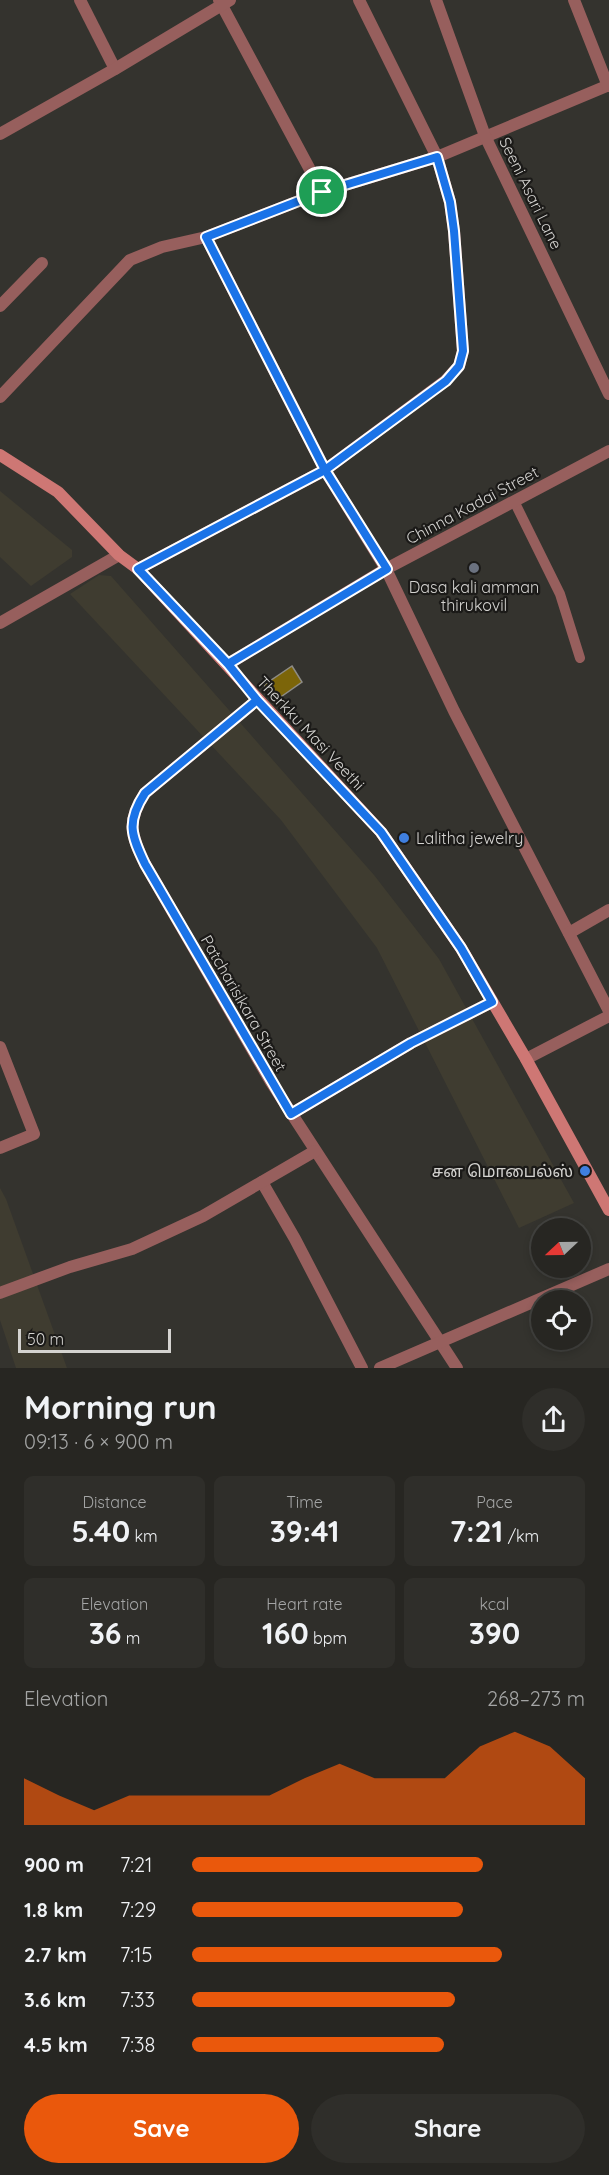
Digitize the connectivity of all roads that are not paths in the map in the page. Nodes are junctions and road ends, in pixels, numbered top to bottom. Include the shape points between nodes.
1 (80, 0) edge
2 (358, 0) edge
3 (436, 0) edge
4 (574, 0) edge
5 (224, 2) edge
6 (115, 69) junction
7 (609, 85) edge
8 (2, 129) edge
9 (485, 136) junction
10 (437, 157) junction
11 (322, 192) junction
12 (206, 237) junction
13 (42, 263) dead end
14 (0, 306) edge
15 (609, 394) edge
16 (0, 398) edge
17 (609, 451) edge
18 (0, 455) edge
19 (325, 470) junction
20 (514, 501) junction
21 (119, 555) junction
22 (138, 569) junction
23 (387, 569) junction
24 (0, 623) edge
25 (580, 658) dead end
26 (228, 664) junction
27 (257, 700) junction
28 (609, 910) edge
29 (569, 933) junction
30 (492, 1002) junction
31 (609, 1014) edge
32 (0, 1047) edge
33 (526, 1059) junction
34 (291, 1114) junction
35 (0, 1148) edge
36 (315, 1151) junction
37 (262, 1182) junction
38 (609, 1210) edge
39 (609, 1269) edge
40 (0, 1293) edge
41 (440, 1342) junction
42 (362, 1368) edge
43 (380, 1368) edge
44 (457, 1368) edge

1 - 6 street
2 - 10 street
3 - 9 street, Seeni Asari Lane
4 - 7 street
5 - 6 street
5 - 11 street
6 - 8 street
7 - 9 street
9 - 10 street
9 - 15 street, Seeni Asari Lane
10 - 11 street
10 - 19 street via 454,231 463,351 459,366 446,381
11 - 12 street
12 - 16 street via 162,247 130,260
12 - 19 street
13 - 14 street
17 - 20 street, Chinna Kadai Street
18 - 21 main road, Therkku Masi Veethi via 57,492
19 - 22 street
19 - 23 street
20 - 23 street, Chinna Kadai Street
20 - 25 lane via 560,594
21 - 22 main road, Therkku Masi Veethi
21 - 24 street
22 - 26 main road, Therkku Masi Veethi
23 - 26 street, Chinna Kadai Street
23 - 29 street via 454,711
26 - 27 main road, Therkku Masi Veethi
27 - 30 main road, Therkku Masi Veethi via 381,832 461,948
27 - 34 street, Patcharisikara Street via 145,793 135,807 132,833 145,864
28 - 29 street
29 - 31 street
30 - 33 main road, Therkku Masi Veethi
30 - 34 street via 411,1043
31 - 33 street
32 - 35 street via 34,1134
33 - 38 main road, Therkku Masi Veethi
34 - 36 street, Patcharisikara Street
36 - 37 street
36 - 41 street, Patcharisikara Street
37 - 40 street via 203,1216 132,1249
37 - 42 street
39 - 41 street
41 - 43 street
41 - 44 street, Patcharisikara Street

